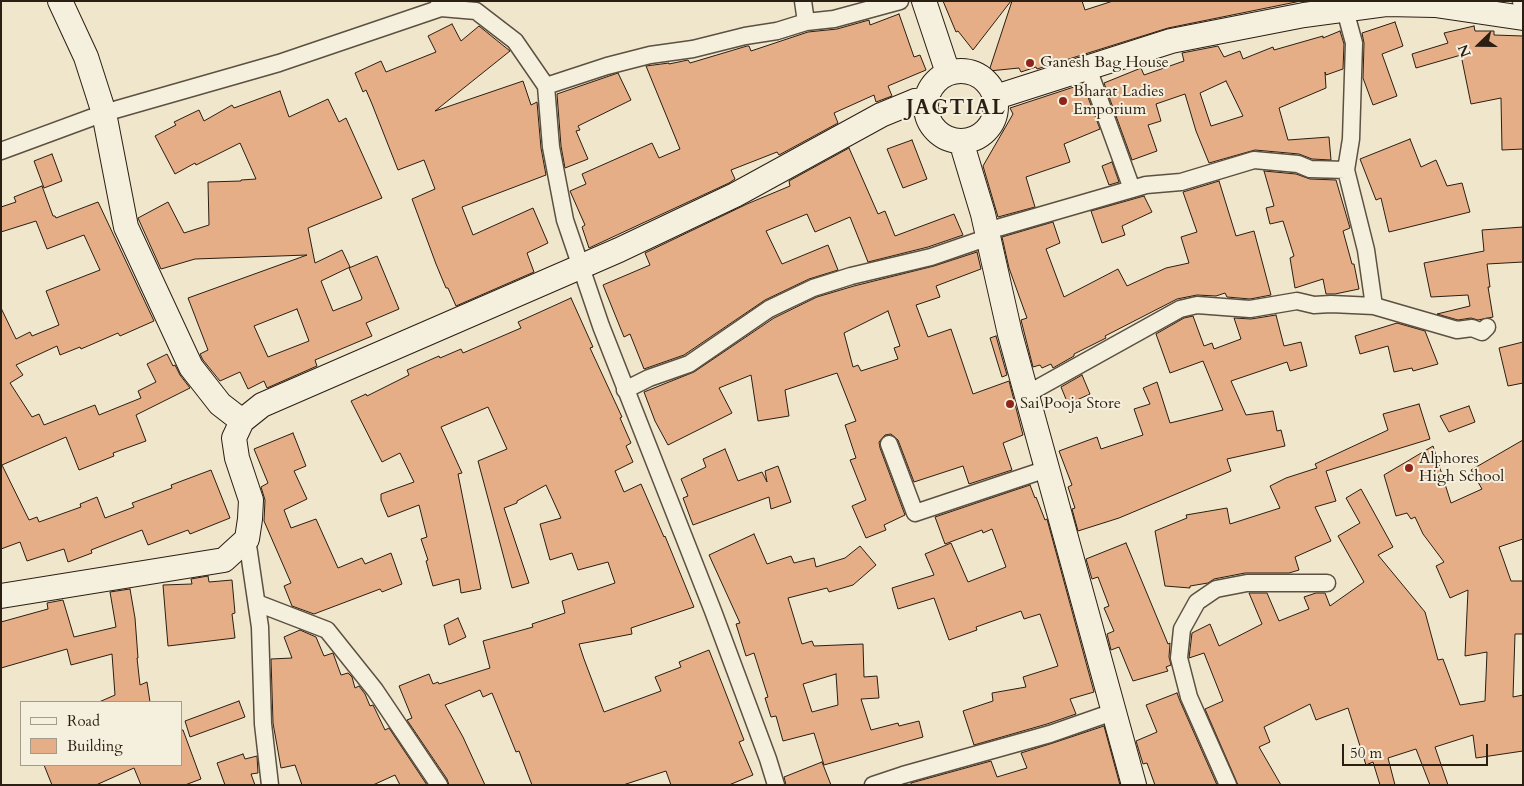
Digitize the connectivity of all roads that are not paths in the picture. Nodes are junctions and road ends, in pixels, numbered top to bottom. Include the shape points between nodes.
1 (60, 1) edge
2 (803, 1) edge
3 (900, 1) edge
4 (924, 1) edge
5 (1521, 1) edge
6 (440, 5) edge
7 (1345, 10) junction
8 (1523, 16) edge
9 (806, 22) junction
10 (1088, 68) junction
11 (948, 73) junction
12 (546, 86) junction
13 (996, 97) junction
14 (926, 100) junction
15 (104, 113) junction
16 (961, 141) junction
17 (1, 151) edge
18 (1346, 170) junction
19 (1132, 189) junction
20 (988, 234) junction
21 (582, 267) junction
22 (1374, 306) junction
23 (1486, 327) dead end
24 (625, 390) junction
25 (1027, 394) junction
26 (242, 421) junction
27 (889, 444) dead end
28 (1048, 469) junction
29 (247, 539) junction
30 (1326, 583) dead end
31 (1, 596) edge
32 (257, 603) junction
33 (1113, 712) junction
34 (270, 785) edge
35 (439, 785) edge
36 (776, 785) edge
37 (874, 785) edge
38 (1134, 785) edge
39 (1228, 785) edge

1 - 15 main road via 86,57
2 - 9 street
3 - 9 street via 834,19
4 - 11 main road
5 - 8 street
6 - 12 street via 476,12 484,17 515,41
6 - 15 street via 279,63
7 - 8 main road via 1386,4 1435,5
7 - 10 main road via 1171,41
7 - 18 street via 1354,43 1351,139
9 - 12 street via 693,49 650,55
10 - 13 main road
10 - 19 street
11 - 13 main road via 959,70 982,77
11 - 14 main road via 938,79
12 - 21 street via 551,147 565,220
13 - 16 main road via 994,118 989,128 972,140
14 - 16 main road via 931,124 949,139
14 - 21 main road via 915,101 881,115 735,195
15 - 17 street
15 - 26 main road via 126,227 191,367 220,404
16 - 20 main road
18 - 19 street via 1310,169 1298,164 1254,160 1181,182
18 - 22 street via 1366,250
19 - 20 street
20 - 24 street via 931,257 813,288 769,309 689,364
20 - 25 main road
21 - 24 street
21 - 26 main road via 262,405
22 - 23 street via 1457,330 1472,328 1482,332
22 - 25 street via 1314,305 1297,301 1250,309 1197,305 1180,309
24 - 36 street via 713,611
25 - 28 main road
26 - 29 main road via 234,438 251,500
27 - 28 street via 915,513
28 - 33 main road
29 - 31 main road via 224,560
29 - 32 street
30 - 39 street via 1247,583 1216,590 1197,602 1182,629 1179,658 1189,697
32 - 34 street via 263,724
32 - 35 street via 326,630 376,690
33 - 37 street via 1050,734
33 - 38 main road

